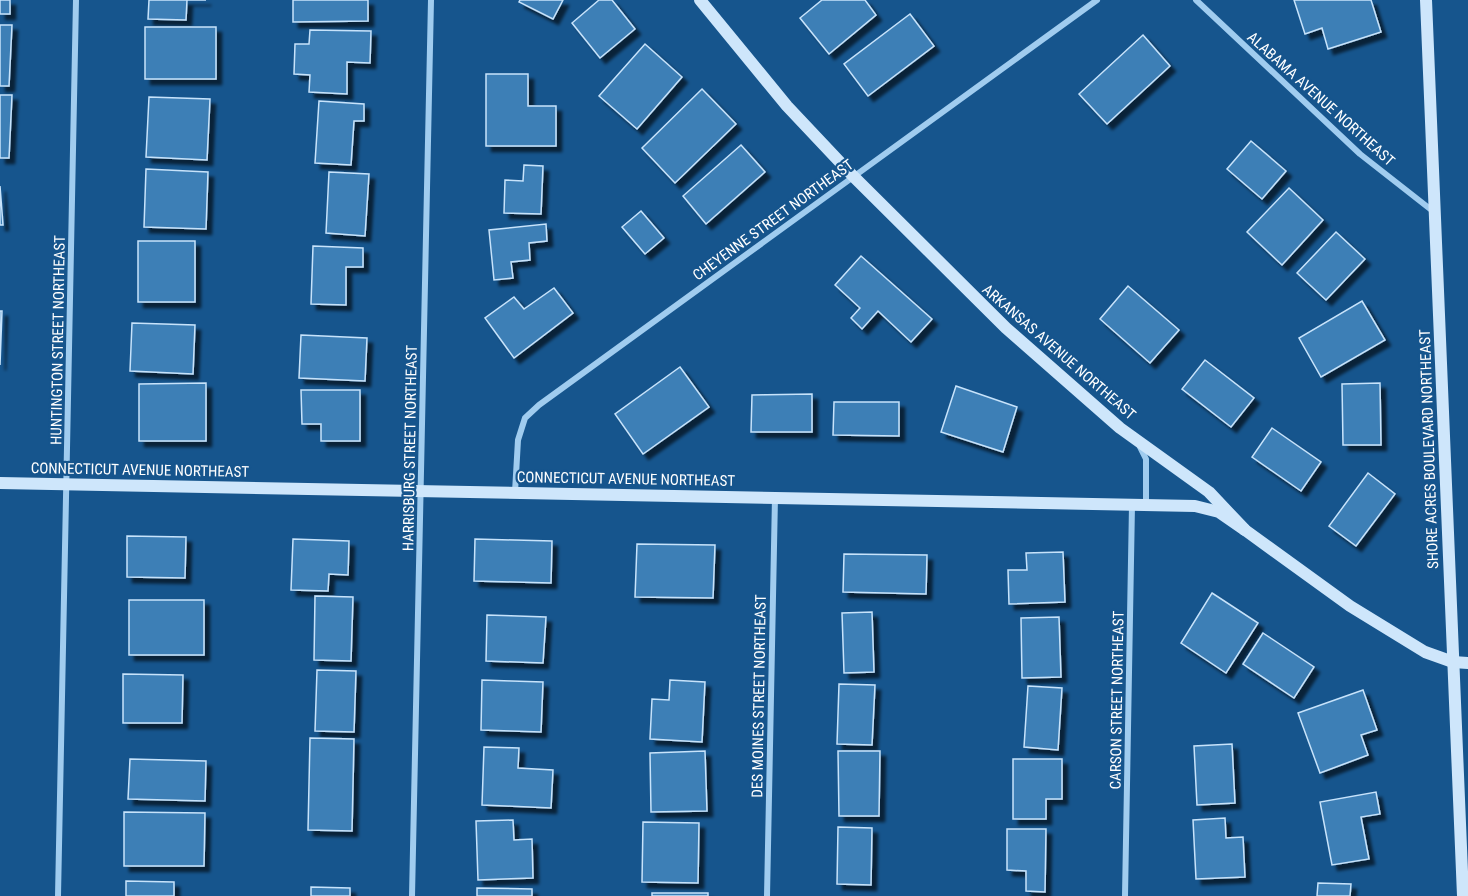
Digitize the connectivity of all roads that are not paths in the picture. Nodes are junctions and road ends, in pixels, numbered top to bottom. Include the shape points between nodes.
1 (76, 0) edge
2 (431, 0) edge
3 (700, 0) edge
4 (1097, 0) edge
5 (1196, 0) edge
6 (1426, 0) edge
7 (853, 176) junction
8 (1434, 212) junction
9 (1130, 434) junction
10 (0, 483) edge
11 (67, 484) junction
12 (421, 490) junction
13 (514, 492) junction
14 (775, 497) junction
15 (1132, 505) junction
16 (1146, 505) junction
17 (1245, 530) junction
18 (1453, 662) junction
19 (1468, 663) edge
20 (58, 896) edge
21 (412, 896) edge
22 (767, 896) edge
23 (1125, 896) edge
24 (1463, 896) edge

1 - 11 street, HUNTINGTON STREET NORTHEAST
2 - 12 street, HARRISBURG STREET NORTHEAST
3 - 7 street, ARKANSAS AVENUE NORTHEAST via 787,106
4 - 7 street, CHEYENNE STREET NORTHEAST
5 - 8 street, ALABAMA AVENUE NORTHEAST via 1360,154
6 - 8 street, SHORE ACRES BOULEVARD NORTHEAST
7 - 9 street, ARKANSAS AVENUE NORTHEAST via 1006,328
7 - 13 street, CHEYENNE STREET NORTHEAST via 525,418 518,440
8 - 18 street, SHORE ACRES BOULEVARD NORTHEAST
9 - 16 street via 1146,459
9 - 17 street, ARKANSAS AVENUE NORTHEAST via 1209,492
10 - 11 street, CONNECTICUT AVENUE NORTHEAST
11 - 12 street, CONNECTICUT AVENUE NORTHEAST
11 - 20 street, HUNTINGTON STREET NORTHEAST
12 - 13 street, CONNECTICUT AVENUE NORTHEAST
12 - 21 street, HARRISBURG STREET NORTHEAST
13 - 14 street, CONNECTICUT AVENUE NORTHEAST
14 - 15 street, CONNECTICUT AVENUE NORTHEAST
14 - 22 street, DES MOINES STREET NORTHEAST
15 - 16 street, CONNECTICUT AVENUE NORTHEAST
15 - 23 street, CARSON STREET NORTHEAST
16 - 17 street, CONNECTICUT AVENUE NORTHEAST via 1195,506 1219,512
17 - 18 street, ARKANSAS AVENUE NORTHEAST via 1390,632 1425,652
18 - 19 street, ARKANSAS AVENUE NORTHEAST
18 - 24 street, SHORE ACRES BOULEVARD NORTHEAST

